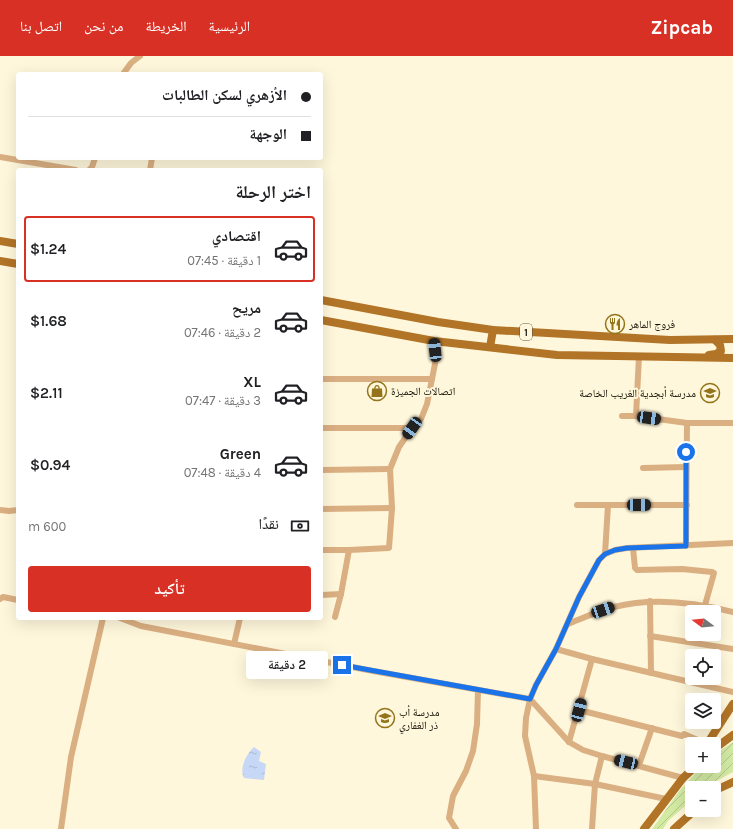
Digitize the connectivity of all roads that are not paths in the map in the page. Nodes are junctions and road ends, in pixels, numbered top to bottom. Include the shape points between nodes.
1 (140, 56) edge
2 (124, 72) edge
3 (0, 157) edge
4 (16, 160) edge
5 (18, 160) edge
6 (64, 168) edge
7 (0, 241) edge
8 (16, 244) edge
9 (0, 261) edge
10 (16, 264) edge
11 (323, 300) edge
12 (323, 320) edge
13 (493, 330) junction
14 (733, 339) edge
15 (715, 340) junction
16 (434, 341) junction
17 (490, 347) junction
18 (640, 356) junction
19 (691, 357) junction
20 (733, 358) edge
21 (323, 379) edge
22 (432, 379) junction
23 (622, 416) dead end
24 (636, 416) junction
25 (687, 423) junction
26 (733, 424) edge
27 (323, 428) edge
28 (412, 428) junction
29 (686, 467) junction
30 (644, 468) dead end
31 (390, 469) junction
32 (323, 470) edge
33 (577, 505) dead end
34 (608, 505) junction
35 (687, 505) junction
36 (392, 508) junction
37 (323, 509) edge
38 (0, 510) edge
39 (16, 510) edge
40 (733, 543) edge
41 (686, 546) junction
42 (633, 548) junction
43 (323, 550) edge
44 (349, 550) junction
45 (605, 554) junction
46 (341, 594) junction
47 (323, 595) edge
48 (1, 598) edge
49 (16, 600) edge
50 (650, 602) junction
51 (706, 605) joint
52 (721, 609) edge
53 (733, 612) edge
54 (335, 617) dead end
55 (103, 620) edge
56 (125, 620) edge
57 (240, 620) edge
58 (568, 624) junction
59 (650, 636) junction
60 (234, 644) junction
61 (556, 649) junction
62 (733, 649) edge
63 (592, 659) junction
64 (651, 673) junction
65 (478, 690) junction
66 (733, 692) edge
67 (530, 699) junction
68 (733, 704) edge
69 (579, 710) junction
70 (652, 728) junction
71 (733, 735) edge
72 (691, 737) edge
73 (712, 737) edge
74 (569, 742) junction
75 (721, 744) edge
76 (602, 756) junction
77 (639, 765) junction
78 (688, 773) edge
79 (534, 776) junction
80 (683, 778) junction
81 (733, 782) edge
82 (596, 784) junction
83 (721, 788) edge
84 (666, 799) junction
85 (687, 817) edge
86 (61, 829) edge
87 (456, 829) edge
88 (536, 829) edge
89 (592, 829) edge
90 (644, 829) edge
91 (674, 829) edge

1 - 2 street
3 - 4 street
5 - 6 street
7 - 8 main road
9 - 10 main road
11 - 13 main road, 1
12 - 16 main road, 1
13 - 15 main road, 1 via 670,340
13 - 17 main road
14 - 15 main road, 1
15 - 19 main road via 721,348 719,353
16 - 17 main road, 1
16 - 22 street via 436,359
17 - 18 main road, 1 via 557,355
18 - 19 main road, 1
18 - 24 street
19 - 20 main road, 1
21 - 22 street
22 - 28 street via 421,419
23 - 24 street
24 - 25 street
25 - 26 street
25 - 29 street
27 - 28 street
28 - 31 street via 398,447
29 - 30 street
29 - 35 street
31 - 32 street
31 - 36 street
33 - 34 street
34 - 35 street
34 - 45 street
35 - 41 street
36 - 37 street
36 - 44 street via 390,548
38 - 39 street
40 - 41 street
41 - 42 street
42 - 45 street
42 - 51 street via 637,570 682,569 714,573
43 - 44 street
44 - 46 street
45 - 58 street via 599,560 579,597
46 - 47 street
46 - 54 street
48 - 49 street
50 - 51 street
50 - 58 street via 613,607
50 - 59 street
52 - 53 street
55 - 86 street via 71,757
56 - 60 street via 141,626
57 - 60 street
58 - 61 street
59 - 62 street
59 - 64 street
60 - 65 street
61 - 63 street
61 - 67 street
63 - 64 street
63 - 69 street
64 - 66 street
65 - 67 street
65 - 87 street via 473,750 453,796 449,818
67 - 74 street
67 - 79 street via 525,736
68 - 73 main road
69 - 70 street
69 - 74 street
70 - 72 street
70 - 77 street
71 - 75 main road
74 - 76 street
76 - 77 street
76 - 82 street
77 - 80 street
78 - 80 main road
79 - 82 street
79 - 88 street
80 - 84 main road
81 - 83 main road
82 - 84 street
82 - 89 street
84 - 90 main road
85 - 91 main road

